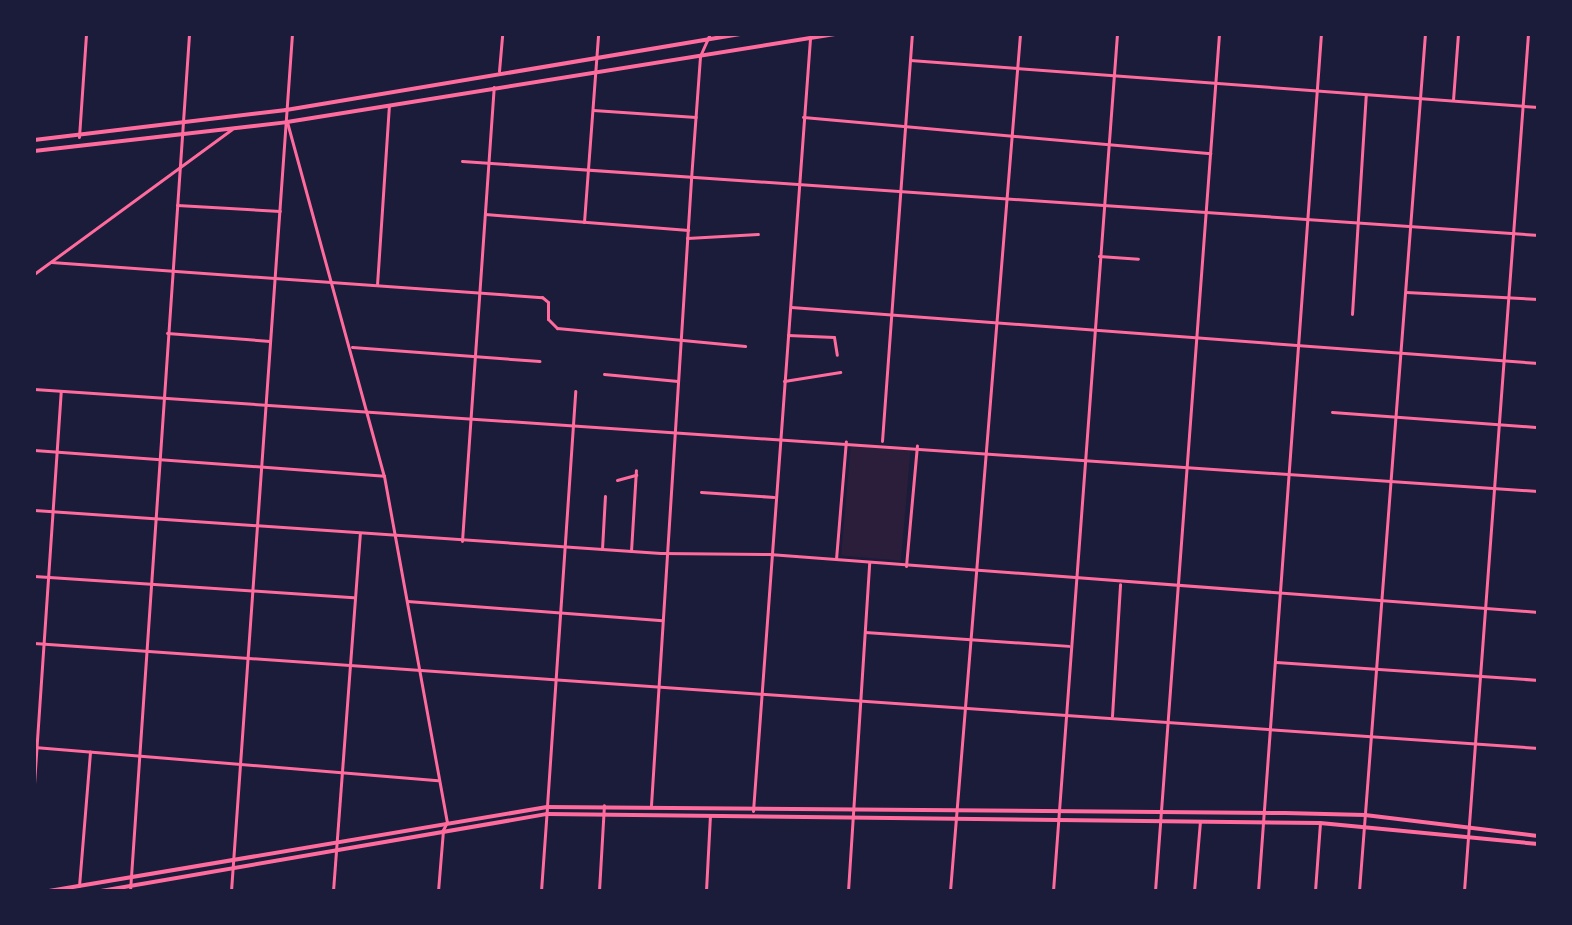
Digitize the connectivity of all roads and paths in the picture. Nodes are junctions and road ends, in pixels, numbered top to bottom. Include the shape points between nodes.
1 (86, 34) edge
2 (189, 34) edge
3 (292, 34) edge
4 (502, 34) edge
5 (598, 34) edge
6 (742, 34) edge
7 (835, 34) edge
8 (912, 34) edge
9 (1020, 34) edge
10 (1117, 34) edge
11 (1219, 34) edge
12 (1321, 34) edge
13 (1425, 34) edge
14 (1458, 34) edge
15 (1528, 34) edge
16 (710, 37) edge
17 (810, 38) junction
18 (596, 55) junction
19 (700, 56) junction
20 (910, 60) junction
21 (1016, 69) junction
22 (596, 70) junction
23 (499, 71) junction
24 (1113, 75) junction
25 (1216, 83) junction
26 (494, 87) junction
27 (1318, 89) junction
28 (1366, 94) junction
29 (1420, 98) junction
30 (1453, 100) junction
31 (389, 104) junction
32 (1522, 106) junction
33 (1538, 107) edge
34 (286, 110) junction
35 (593, 110) junction
36 (696, 117) junction
37 (803, 117) junction
38 (287, 122) junction
39 (183, 123) junction
40 (905, 127) junction
41 (232, 129) junction
42 (183, 135) junction
43 (1010, 136) junction
44 (79, 137) junction
45 (34, 140) edge
46 (1107, 144) junction
47 (34, 151) edge
48 (1211, 153) junction
49 (462, 161) dead end
50 (489, 164) junction
51 (181, 165) junction
52 (589, 172) junction
53 (691, 179) junction
54 (798, 180) junction
55 (901, 187) junction
56 (1005, 197) junction
57 (1103, 204) junction
58 (177, 205) junction
59 (280, 211) junction
60 (1206, 211) junction
61 (485, 214) junction
62 (1309, 218) junction
63 (1358, 222) junction
64 (584, 223) junction
65 (1411, 226) junction
66 (688, 230) junction
67 (1513, 233) junction
68 (758, 234) dead end
69 (1538, 235) edge
70 (687, 238) junction
71 (1099, 256) junction
72 (1138, 259) dead end
73 (51, 262) junction
74 (172, 269) junction
75 (34, 274) edge
76 (275, 276) junction
77 (333, 281) junction
78 (377, 285) junction
79 (480, 291) junction
80 (1406, 292) junction
81 (1508, 296) junction
82 (1538, 299) edge
83 (791, 307) junction
84 (891, 314) junction
85 (1352, 314) dead end
86 (994, 322) junction
87 (1093, 331) junction
88 (167, 333) junction
89 (788, 335) junction
90 (1196, 338) junction
91 (270, 341) junction
92 (679, 342) junction
93 (745, 346) dead end
94 (352, 347) junction
95 (1297, 348) junction
96 (1400, 353) junction
97 (837, 355) dead end
98 (474, 357) junction
99 (1504, 360) junction
100 (539, 361) dead end
101 (1538, 363) edge
102 (840, 372) dead end
103 (604, 374) dead end
104 (678, 381) junction
105 (784, 381) junction
106 (34, 389) edge
107 (61, 391) junction
108 (575, 391) dead end
109 (163, 397) junction
110 (266, 403) junction
111 (369, 411) junction
112 (1332, 412) dead end
113 (1396, 417) junction
114 (469, 419) junction
115 (572, 424) junction
116 (1499, 424) junction
117 (1538, 427) edge
118 (675, 430) junction
119 (779, 438) junction
120 (846, 441) junction
121 (882, 443) junction
122 (917, 446) junction
123 (34, 450) edge
124 (57, 451) junction
125 (983, 453) junction
126 (159, 458) junction
127 (1083, 461) junction
128 (262, 465) junction
129 (1186, 469) junction
130 (384, 476) junction
131 (1287, 476) junction
132 (617, 480) dead end
133 (1390, 482) junction
134 (1494, 488) junction
135 (1538, 491) edge
136 (701, 492) dead end
137 (605, 496) dead end
138 (774, 497) junction
139 (34, 510) edge
140 (53, 512) junction
141 (156, 518) junction
142 (258, 524) junction
143 (360, 534) junction
144 (395, 537) junction
145 (462, 541) junction
146 (566, 547) junction
147 (602, 549) junction
148 (631, 551) junction
149 (667, 552) junction
150 (769, 554) junction
151 (836, 559) junction
152 (869, 563) junction
153 (906, 566) junction
154 (975, 573) junction
155 (34, 576) edge
156 (49, 577) junction
157 (1075, 580) junction
158 (1120, 583) junction
159 (151, 584) junction
160 (1179, 587) junction
161 (254, 591) junction
162 (1281, 596) junction
163 (354, 597) junction
164 (406, 601) junction
165 (1382, 602) junction
166 (1485, 607) junction
167 (1538, 612) edge
168 (561, 614) junction
169 (662, 620) junction
170 (865, 632) junction
171 (968, 640) junction
172 (34, 643) edge
173 (44, 644) junction
174 (1069, 646) junction
175 (146, 651) junction
176 (248, 658) junction
177 (1276, 662) junction
178 (350, 667) junction
179 (1377, 668) junction
180 (420, 673) junction
181 (1479, 676) junction
182 (556, 680) junction
183 (1538, 680) edge
184 (659, 687) junction
185 (760, 693) junction
186 (862, 699) junction
187 (964, 705) junction
188 (1066, 713) junction
189 (1112, 716) junction
190 (1168, 720) junction
191 (1270, 729) junction
192 (1372, 737) junction
193 (1474, 742) junction
194 (36, 747) edge
195 (1538, 748) edge
196 (90, 751) junction
197 (139, 754) junction
198 (241, 762) junction
199 (342, 769) junction
200 (438, 780) junction
201 (34, 784) edge
202 (604, 805) junction
203 (651, 805) junction
204 (753, 806) junction
205 (547, 807) junction
206 (854, 809) junction
207 (956, 809) junction
208 (1059, 810) junction
209 (1161, 811) junction
210 (1265, 812) junction
211 (604, 813) junction
212 (547, 814) junction
213 (710, 815) junction
214 (753, 815) junction
215 (1365, 815) junction
216 (853, 816) junction
217 (955, 817) junction
218 (1058, 818) junction
219 (1160, 820) junction
220 (1200, 821) junction
221 (447, 822) junction
222 (1264, 822) junction
223 (1320, 823) junction
224 (1364, 825) junction
225 (1468, 828) junction
226 (443, 830) junction
227 (1538, 836) edge
228 (1468, 837) junction
229 (336, 842) junction
230 (1538, 844) edge
231 (336, 850) junction
232 (233, 860) junction
233 (232, 867) junction
234 (130, 877) junction
235 (79, 886) junction
236 (130, 888) edge
237 (49, 891) edge
238 (101, 891) edge
239 (231, 891) edge
240 (333, 891) edge
241 (438, 891) edge
242 (541, 891) edge
243 (599, 891) edge
244 (706, 891) edge
245 (848, 891) edge
246 (950, 891) edge
247 (1053, 891) edge
248 (1155, 891) edge
249 (1194, 891) edge
250 (1258, 891) edge
251 (1315, 891) edge
252 (1359, 891) edge
253 (1464, 891) edge

1 - 44 street
2 - 39 street
3 - 34 street
4 - 23 street
5 - 18 street
6 - 16 main road
7 - 17 main road
8 - 20 street
9 - 21 street
10 - 24 street
11 - 25 street
12 - 27 street
13 - 29 street
14 - 30 street
15 - 32 street
16 - 18 main road
16 - 19 street
17 - 19 main road
17 - 37 street
18 - 22 street
18 - 23 main road
19 - 22 main road
19 - 36 street
20 - 21 street
20 - 40 street
21 - 24 street
21 - 43 street
22 - 26 main road
22 - 35 street
23 - 34 main road
24 - 25 street
24 - 46 street
25 - 27 street
25 - 48 street
26 - 31 main road
26 - 50 street
27 - 28 street
27 - 62 street
28 - 29 street
28 - 63 street
29 - 30 street
29 - 65 street
30 - 32 street
31 - 38 main road
31 - 78 street
32 - 33 street
32 - 67 street
34 - 38 street
34 - 39 main road
35 - 36 street
35 - 52 street
36 - 53 street
37 - 40 street
37 - 54 street
38 - 41 main road
38 - 59 street
38 - 77 street
39 - 42 street
39 - 44 main road
40 - 43 street
40 - 55 street
41 - 42 main road
41 - 51 street
42 - 47 main road
42 - 51 street
43 - 46 street
43 - 56 street
44 - 45 main road
46 - 48 street
46 - 57 street
48 - 60 street
49 - 50 street
50 - 52 street
50 - 61 street
51 - 58 street
51 - 73 street
52 - 53 street
52 - 64 street
53 - 54 street
53 - 66 street
54 - 55 street
54 - 83 street
55 - 56 street
55 - 84 street
56 - 57 street
56 - 86 street
57 - 60 street
57 - 71 street
58 - 59 street
58 - 74 street
59 - 76 street
60 - 62 street
60 - 90 street
61 - 64 street
61 - 79 street
62 - 63 street
62 - 95 street
63 - 65 street
63 - 85 street
64 - 66 street
65 - 67 street
65 - 80 street
66 - 70 street
67 - 69 street
67 - 81 street
68 - 70 street
70 - 92 street
71 - 72 street
71 - 87 street
73 - 74 street
73 - 75 street
74 - 76 street
74 - 88 street
76 - 77 street
76 - 91 street
77 - 78 street
77 - 94 street
78 - 79 street
79 - 92 street via 546,299 548,319 557,328
79 - 98 street
80 - 81 street
80 - 96 street
81 - 82 street
81 - 99 street
83 - 84 street
83 - 89 street
84 - 86 street
84 - 121 street
86 - 87 street
86 - 125 street
87 - 90 street
87 - 127 street
88 - 91 street
88 - 109 street
89 - 97 street via 834,337
89 - 105 street
90 - 95 street
90 - 129 street
91 - 110 street
92 - 93 street
92 - 104 street
94 - 98 street
94 - 111 street
95 - 96 street
95 - 131 street
96 - 99 street
96 - 113 street
98 - 100 street
98 - 114 street
99 - 101 street
99 - 116 street
102 - 105 street
103 - 104 street
104 - 118 street
105 - 119 street
106 - 107 street
107 - 109 street
107 - 124 street
108 - 115 street
109 - 110 street
109 - 126 street
110 - 111 street
110 - 128 street
111 - 114 street
111 - 130 street
112 - 113 street
113 - 116 street
113 - 133 street
114 - 115 street
114 - 145 street
115 - 118 street
115 - 146 street
116 - 117 street
116 - 134 street
118 - 119 street
118 - 149 street
119 - 120 street
119 - 138 street
120 - 121 street
120 - 151 street
121 - 122 street
122 - 125 street
122 - 153 street
123 - 124 street
124 - 126 street
124 - 140 street
125 - 127 street
125 - 154 street
126 - 128 street
126 - 141 street
127 - 129 street
127 - 157 street
128 - 130 street
128 - 142 street
129 - 131 street
129 - 160 street
130 - 144 street
131 - 133 street
131 - 162 street
132 - 148 street via 636,472
133 - 134 street
133 - 165 street
134 - 135 street
134 - 166 street
136 - 138 street
137 - 147 street
138 - 150 street
139 - 140 street
140 - 141 street
140 - 156 street
141 - 142 street
141 - 159 street
142 - 143 street
142 - 161 street
143 - 144 street
143 - 163 street
144 - 145 street
144 - 164 street
145 - 146 street
146 - 147 street
146 - 168 street
147 - 148 street
148 - 149 street
149 - 150 street
149 - 169 street
150 - 151 street
150 - 185 street
151 - 152 street
152 - 153 street
152 - 170 street
153 - 154 street
154 - 157 street
154 - 171 street
155 - 156 street
156 - 159 street
156 - 173 street
157 - 158 street
157 - 174 street
158 - 160 street
158 - 189 street
159 - 161 street
159 - 175 street
160 - 162 street
160 - 190 street
161 - 163 street
161 - 176 street
162 - 165 street
162 - 177 street
163 - 178 street
164 - 168 street
164 - 180 street
165 - 166 street
165 - 179 street
166 - 167 street
166 - 181 street
168 - 169 street
168 - 182 street
169 - 184 street
170 - 171 street
170 - 186 street
171 - 174 street
171 - 187 street
172 - 173 street
173 - 175 street
173 - 194 street
174 - 188 street
175 - 176 street
175 - 197 street
176 - 178 street
176 - 198 street
177 - 179 street
177 - 191 street
178 - 180 street
178 - 199 street
179 - 181 street
179 - 192 street
180 - 182 street
180 - 200 street
181 - 183 street
181 - 193 street
182 - 184 street
182 - 205 street
184 - 185 street
184 - 203 street
185 - 186 street
185 - 204 street
186 - 187 street
186 - 206 street
187 - 188 street
187 - 207 street
188 - 189 street
188 - 208 street
189 - 190 street
190 - 191 street
190 - 209 street
191 - 192 street
191 - 210 street
192 - 193 street
192 - 215 street
193 - 195 street
193 - 225 street
194 - 196 street
194 - 201 street
196 - 197 street
196 - 235 street
197 - 198 street
197 - 234 street
198 - 199 street
198 - 232 street
199 - 200 street
199 - 229 street
200 - 221 street
202 - 203 main road
202 - 205 main road
202 - 211 street
203 - 204 main road
204 - 206 main road
204 - 214 street
205 - 212 street
205 - 221 main road
206 - 207 main road
206 - 216 street
207 - 208 main road
207 - 217 street
208 - 209 main road
208 - 218 street
209 - 210 main road
209 - 219 street
210 - 215 main road
210 - 222 street
211 - 212 main road
211 - 213 main road
211 - 243 street
212 - 226 main road
212 - 242 street
213 - 214 main road
213 - 244 street
214 - 216 main road
215 - 224 street
215 - 225 main road
216 - 217 main road
216 - 245 street
217 - 218 main road
217 - 246 street
218 - 219 main road
218 - 247 street
219 - 220 main road
219 - 248 street
220 - 222 main road
220 - 249 street
221 - 226 street
221 - 229 main road
222 - 223 main road
222 - 250 street
223 - 224 main road
223 - 251 street
224 - 228 main road
224 - 252 street
225 - 227 main road
225 - 228 street
226 - 231 main road
226 - 241 street
228 - 230 main road
228 - 253 street
229 - 231 street
229 - 232 main road
231 - 233 main road
231 - 240 street
232 - 233 street
232 - 234 main road
233 - 236 main road
233 - 239 street
234 - 235 main road
234 - 236 street
235 - 237 main road
236 - 238 main road

